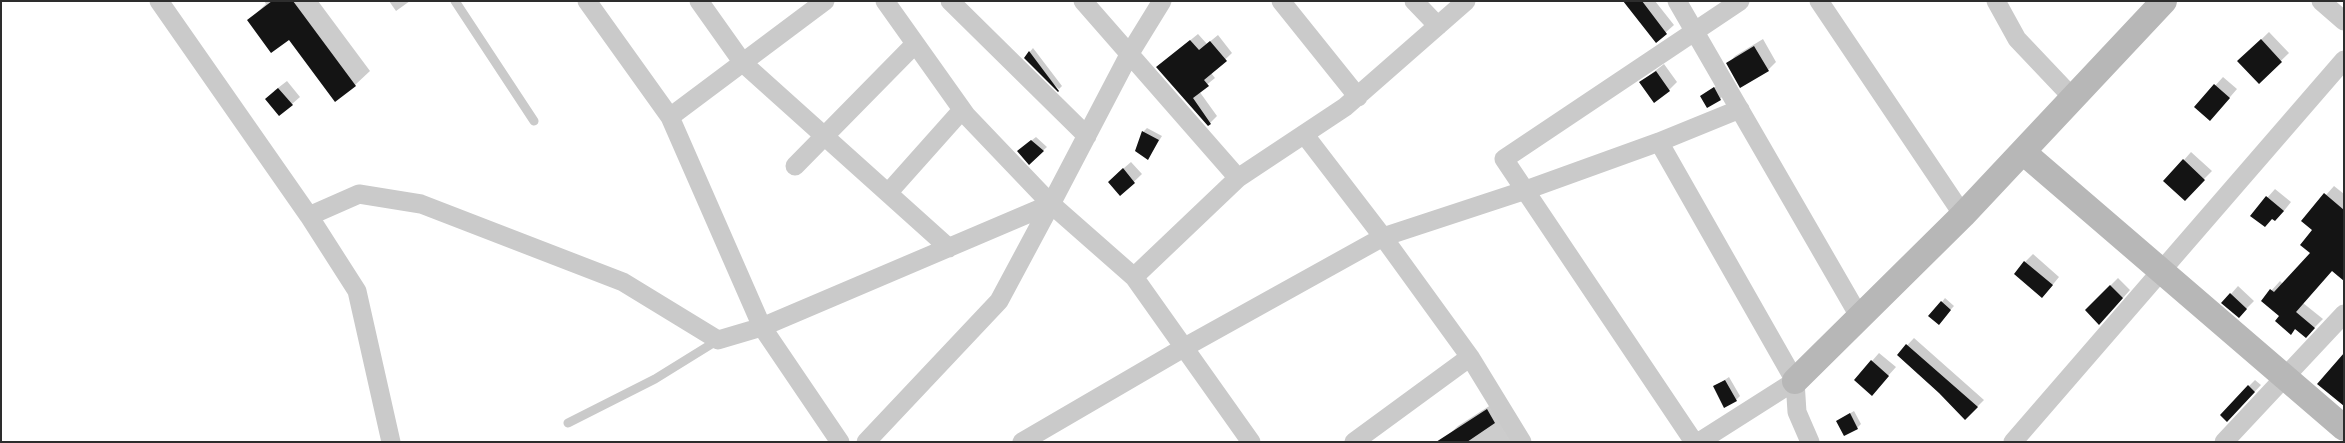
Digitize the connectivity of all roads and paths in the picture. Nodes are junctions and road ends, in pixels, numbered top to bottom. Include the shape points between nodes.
1 (159, 1) edge
2 (455, 1) edge
3 (587, 1) edge
4 (699, 1) edge
5 (824, 1) edge
6 (885, 1) edge
7 (950, 1) edge
8 (1083, 1) edge
9 (1162, 1) edge
10 (1281, 1) edge
11 (1414, 1) edge
12 (1466, 1) edge
13 (1677, 1) edge
14 (1740, 1) edge
15 (1819, 1) edge
16 (1996, 1) edge
17 (2164, 1) edge
18 (2321, 1) edge
19 (2344, 21) edge
20 (1438, 26) junction
21 (1695, 31) junction
22 (915, 44) junction
23 (1130, 52) junction
24 (2344, 60) edge
25 (743, 63) junction
26 (1358, 97) junction
27 (2072, 98) junction
28 (1740, 109) junction
29 (962, 110) junction
30 (670, 117) junction
31 (534, 121) dead end
32 (1304, 134) junction
33 (824, 136) junction
34 (1087, 136) junction
35 (1659, 142) junction
36 (2023, 152) junction
37 (794, 166) dead end
38 (1238, 178) junction
39 (1526, 190) junction
40 (888, 193) junction
41 (1051, 204) junction
42 (1963, 215) junction
43 (309, 216) junction
44 (1383, 238) junction
45 (949, 248) junction
46 (2162, 272) junction
47 (1134, 278) junction
48 (2344, 314) edge
49 (1860, 316) junction
50 (762, 327) junction
51 (718, 340) junction
52 (1185, 347) junction
53 (1470, 357) junction
54 (2285, 377) junction
55 (1795, 380) junction
56 (568, 423) dead end
57 (2344, 428) edge
58 (391, 442) edge
59 (840, 442) edge
60 (866, 442) edge
61 (1022, 442) edge
62 (1251, 442) edge
63 (1354, 442) edge
64 (1522, 442) edge
65 (1694, 442) edge
66 (1699, 442) edge
67 (1810, 442) edge
68 (2013, 442) edge
69 (2224, 442) edge

1 - 43 street
2 - 31 lane
3 - 30 street
4 - 25 street
5 - 25 street
6 - 22 street
7 - 34 street
8 - 23 street
9 - 23 street
10 - 26 street
11 - 20 street
12 - 20 street
13 - 21 street
14 - 21 street
15 - 42 street
16 - 27 street via 2017,39
17 - 27 street
18 - 19 street
20 - 26 street
21 - 28 street
21 - 39 street via 1504,159
22 - 29 street
22 - 33 street
23 - 34 street
23 - 38 street
24 - 46 street
25 - 30 street
25 - 33 street
26 - 32 street
27 - 36 street
28 - 35 street
28 - 49 street
29 - 40 street
29 - 41 street
30 - 50 street
32 - 38 street
32 - 44 street
33 - 37 street
33 - 40 street
34 - 41 street
35 - 39 street
35 - 55 street
36 - 42 street
36 - 46 street
38 - 47 street
39 - 44 street
39 - 65 street
40 - 45 street
41 - 45 street
41 - 47 street
41 - 60 street via 999,301
42 - 49 street
43 - 51 street via 359,194 421,204 624,282
43 - 58 street via 358,291
44 - 52 street
44 - 53 street
45 - 50 street
46 - 54 street
46 - 68 street
47 - 52 street
48 - 54 street
49 - 55 street
50 - 51 street
50 - 59 street
51 - 56 lane via 655,380
52 - 61 street
52 - 62 street
53 - 63 street
53 - 64 street
54 - 57 street
54 - 69 street
55 - 66 street
55 - 67 street via 1797,412

